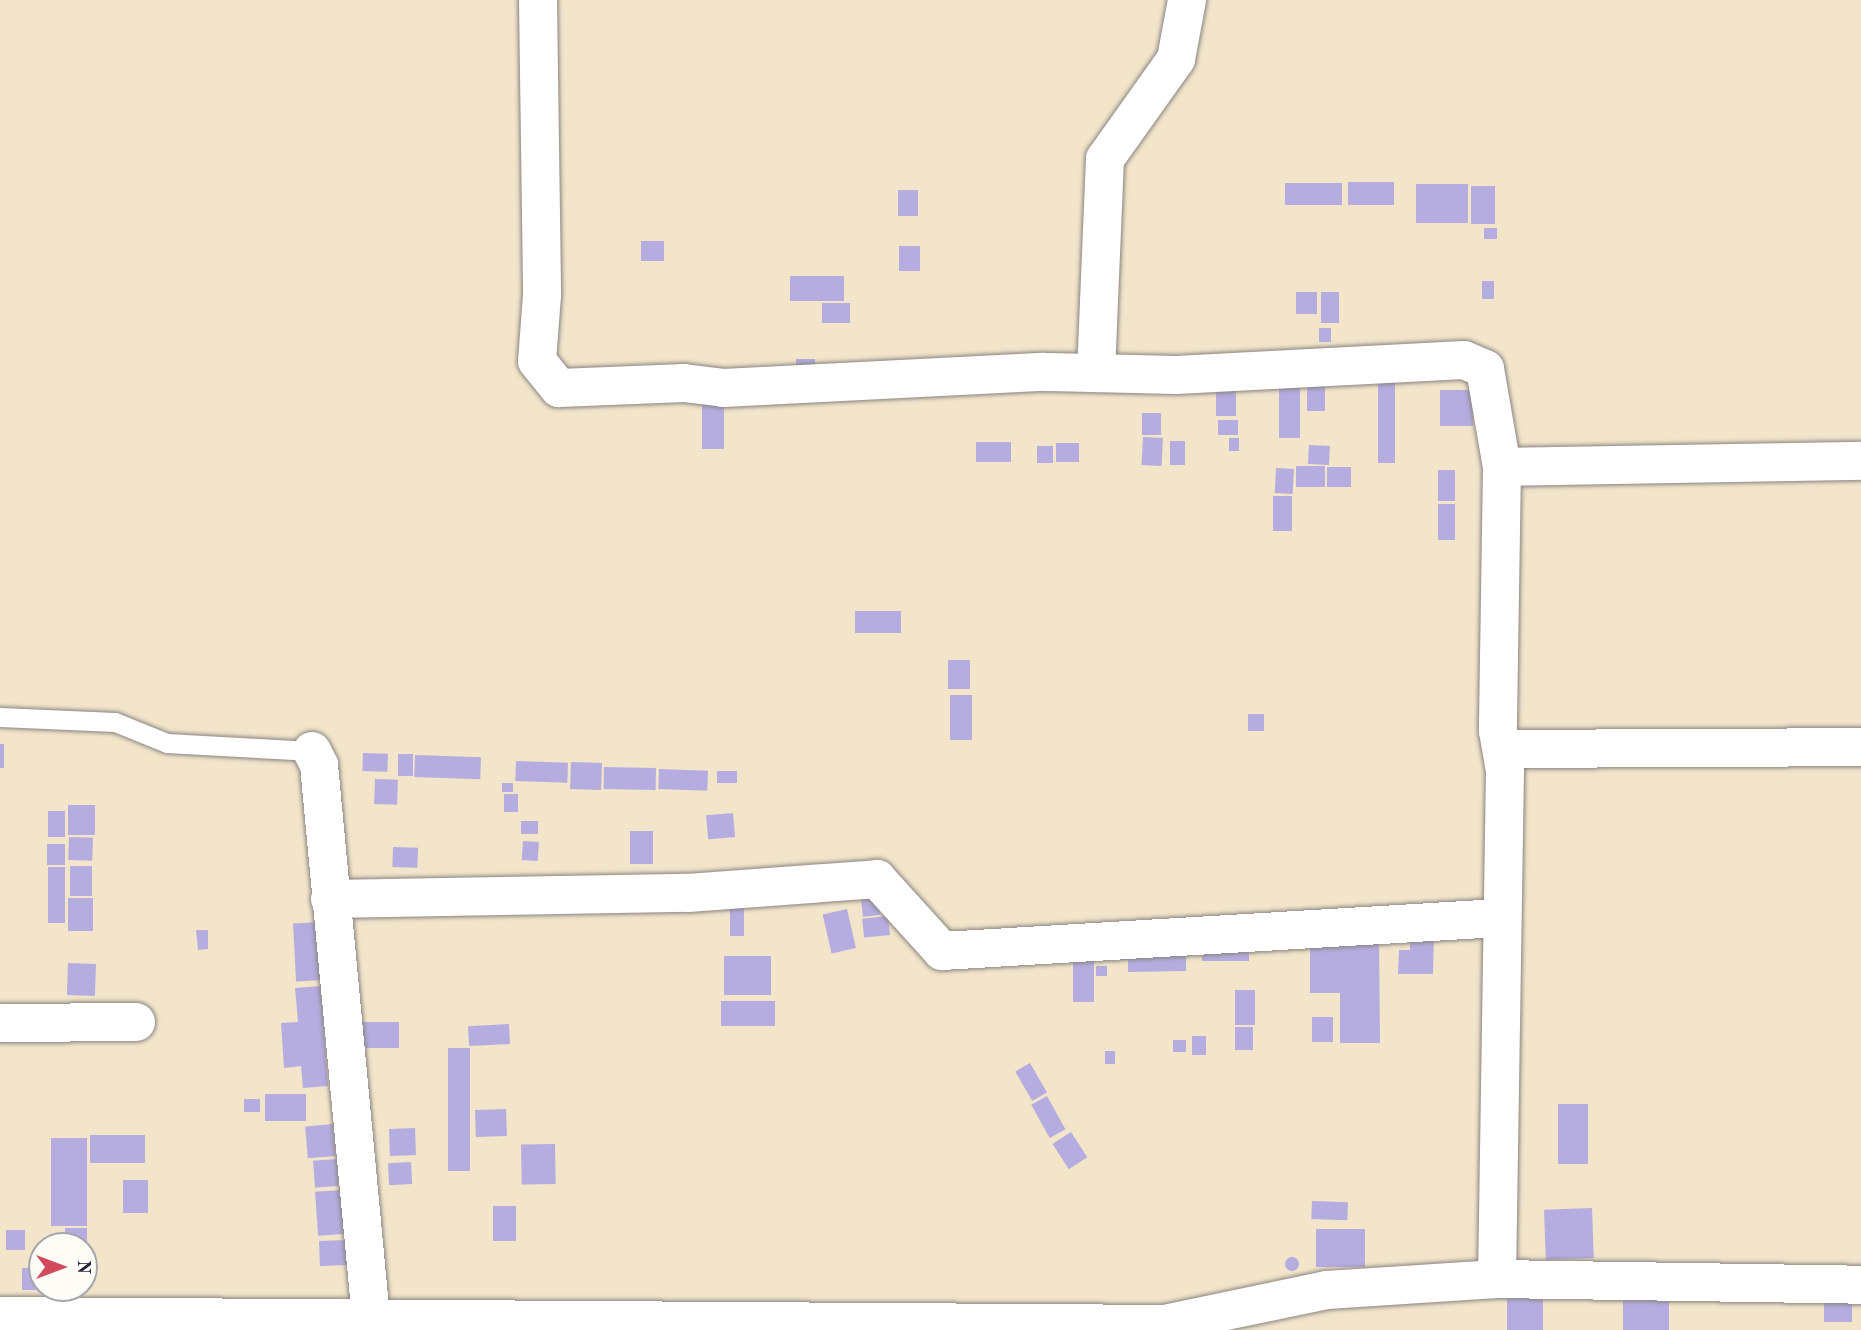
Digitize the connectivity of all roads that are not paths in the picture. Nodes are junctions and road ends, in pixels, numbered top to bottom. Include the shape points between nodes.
1 (538, 0) edge
2 (1187, 0) edge
3 (1096, 373) junction
4 (1861, 461) edge
5 (1502, 467) junction
6 (0, 717) edge
7 (1861, 747) edge
8 (1502, 749) junction
9 (312, 751) joint
10 (330, 899) junction
11 (1499, 918) junction
12 (136, 1022) dead end
13 (0, 1023) edge
14 (1497, 1279) junction
15 (1861, 1285) edge
16 (0, 1316) edge
17 (372, 1318) junction
18 (584, 1324) edge
19 (969, 1325) edge

1 - 3 street via 542,295 537,361 559,388
2 - 3 street via 1176,59 1105,159
3 - 5 street via 1464,360 1485,369
4 - 5 street
5 - 8 street
6 - 9 lane via 114,722 167,743
7 - 8 street
8 - 11 street
9 - 10 street via 319,765
10 - 11 street via 688,893 877,879 942,951
10 - 17 street
11 - 14 street
12 - 13 street
14 - 15 street
14 - 19 street via 1327,1290 1164,1324
16 - 17 street
17 - 18 street
18 - 19 street

